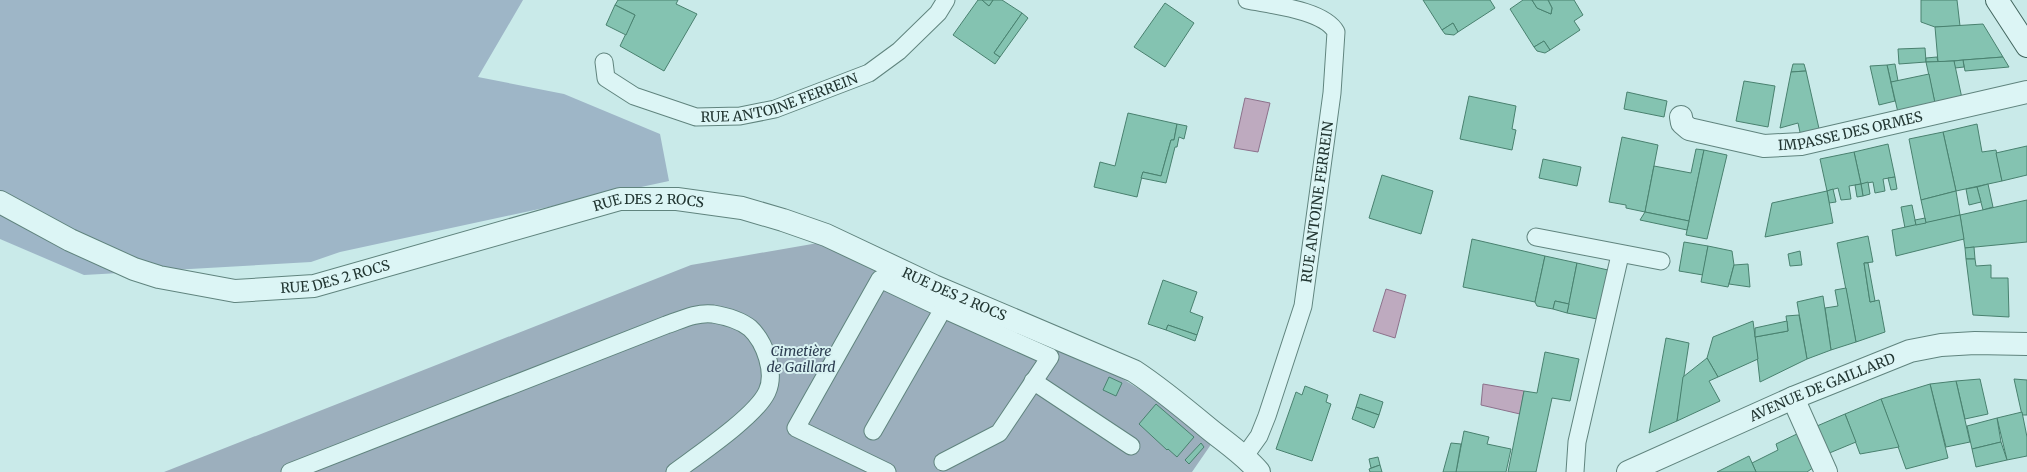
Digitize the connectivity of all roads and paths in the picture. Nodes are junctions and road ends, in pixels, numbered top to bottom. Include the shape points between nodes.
1 (946, 0) edge
2 (1247, 0) edge
3 (1997, 0) edge
4 (2027, 46) edge
5 (604, 62) dead end
6 (2027, 92) edge
7 (1681, 116) dead end
8 (0, 202) edge
9 (1536, 237) dead end
10 (1620, 255) junction
11 (1661, 261) dead end
12 (943, 309) junction
13 (2027, 344) edge
14 (1033, 382) junction
15 (1793, 398) junction
16 (873, 431) dead end
17 (1131, 446) dead end
18 (943, 462) dead end
19 (1251, 464) edge
20 (290, 472) edge
21 (675, 472) edge
22 (887, 472) edge
23 (1575, 472) edge
24 (1628, 472) edge
25 (1826, 472) edge

1 - 5 lane, RUE ANTOINE FERREIN via 938,13 899,51 869,73 775,109 740,116 696,117 634,96 606,78
2 - 19 lane, RUE ANTOINE FERREIN via 1315,15 1332,25 1336,32 1332,93 1303,306
3 - 4 street
6 - 7 street, IMPASSE DES ORMES via 1801,144 1781,146 1764,146 1689,129 1682,123
8 - 19 street, RUE DES 2 ROCS via 70,240 134,269 158,277 235,291 314,286 620,199 677,199 742,208 826,235 934,286 1134,371
9 - 10 lane
10 - 11 lane
10 - 23 lane via 1577,442
12 - 14 lane via 1050,357
12 - 16 lane
12 - 22 lane via 880,280 796,428
13 - 15 street, AVENUE DE GAILLARD via 1975,343 1942,345 1910,351
14 - 17 lane
14 - 18 lane via 999,433
15 - 24 street, AVENUE DE GAILLARD
15 - 25 street
20 - 21 lane via 673,322 695,315 712,314 730,318 750,328 763,345 770,366 768,392 754,410

